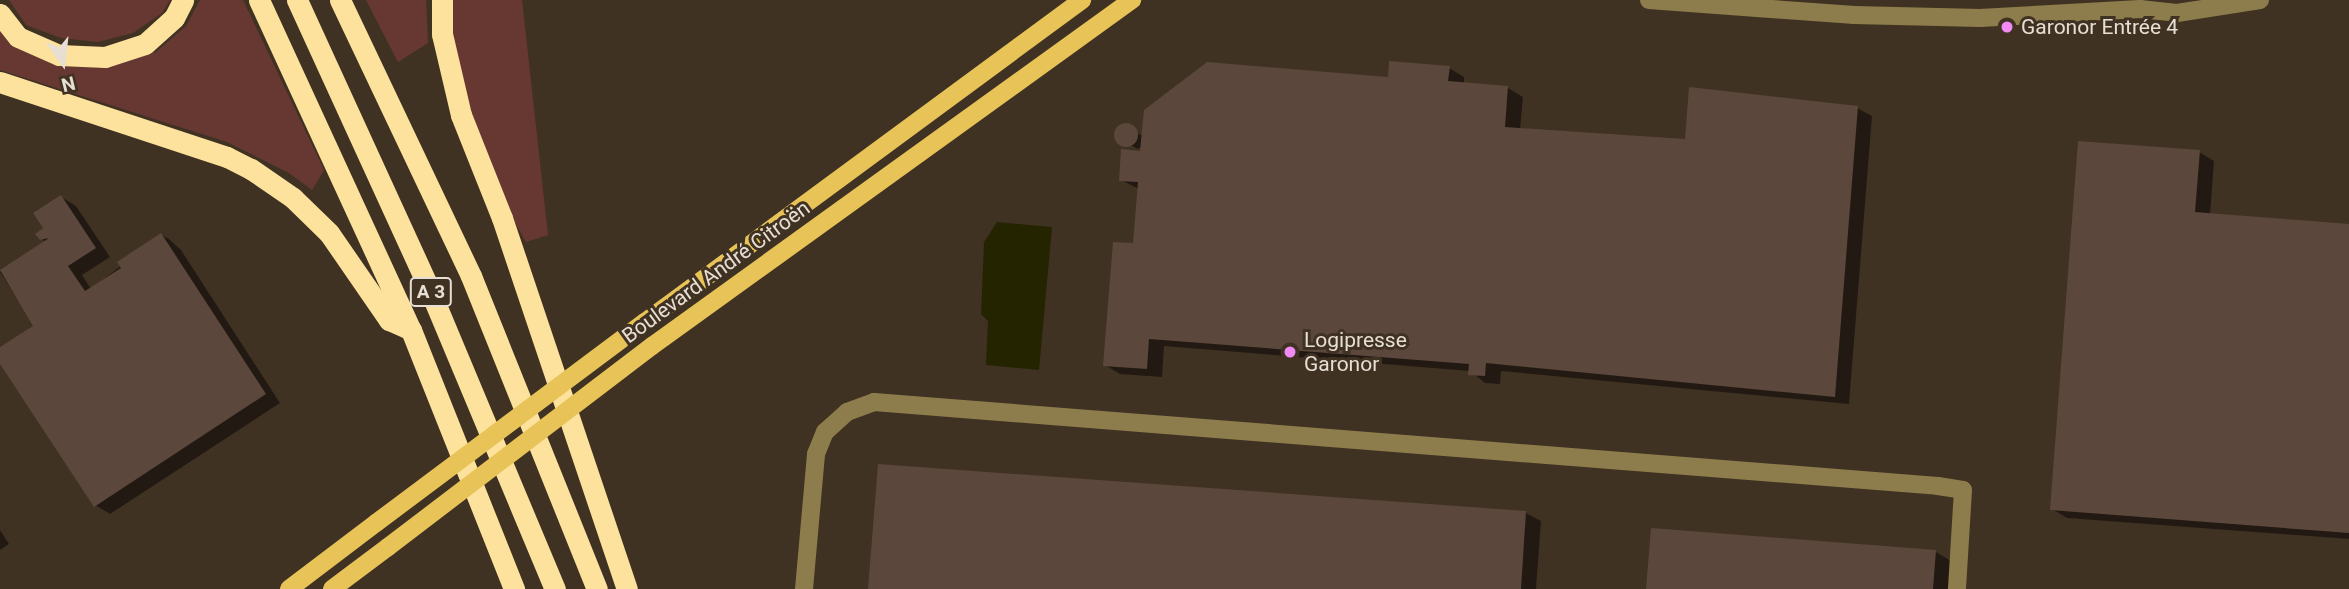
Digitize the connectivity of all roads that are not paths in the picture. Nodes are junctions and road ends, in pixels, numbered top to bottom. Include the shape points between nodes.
1 (183, 0) edge
2 (259, 0) edge
3 (297, 0) edge
4 (340, 0) edge
5 (442, 0) edge
6 (1082, 0) edge
7 (1132, 0) edge
8 (1649, 0) edge
9 (2163, 0) edge
10 (2260, 0) edge
11 (2140, 9) junction
12 (0, 14) edge
13 (0, 82) edge
14 (411, 330) junction
15 (289, 589) edge
16 (332, 589) edge
17 (514, 589) edge
18 (555, 589) edge
19 (597, 589) edge
20 (627, 589) edge
21 (804, 589) edge
22 (1957, 589) edge

1 - 12 highway via 174,18 145,44 105,57 59,55 18,37
2 - 14 highway
3 - 18 highway, A 3 via 432,293
4 - 19 highway, A 3 via 471,276
5 - 20 highway via 442,34 461,115 502,218
6 - 15 main road, Boulevard André Citroën, bridge
7 - 16 main road, Boulevard André Citroën, bridge via 652,346
8 - 11 street via 1854,15 1980,18
9 - 11 street
10 - 11 street via 2177,13
13 - 14 highway via 251,169 293,198 329,233 389,320
14 - 17 highway
21 - 22 street via 816,454 825,432 847,412 874,402 1938,486 1963,491

